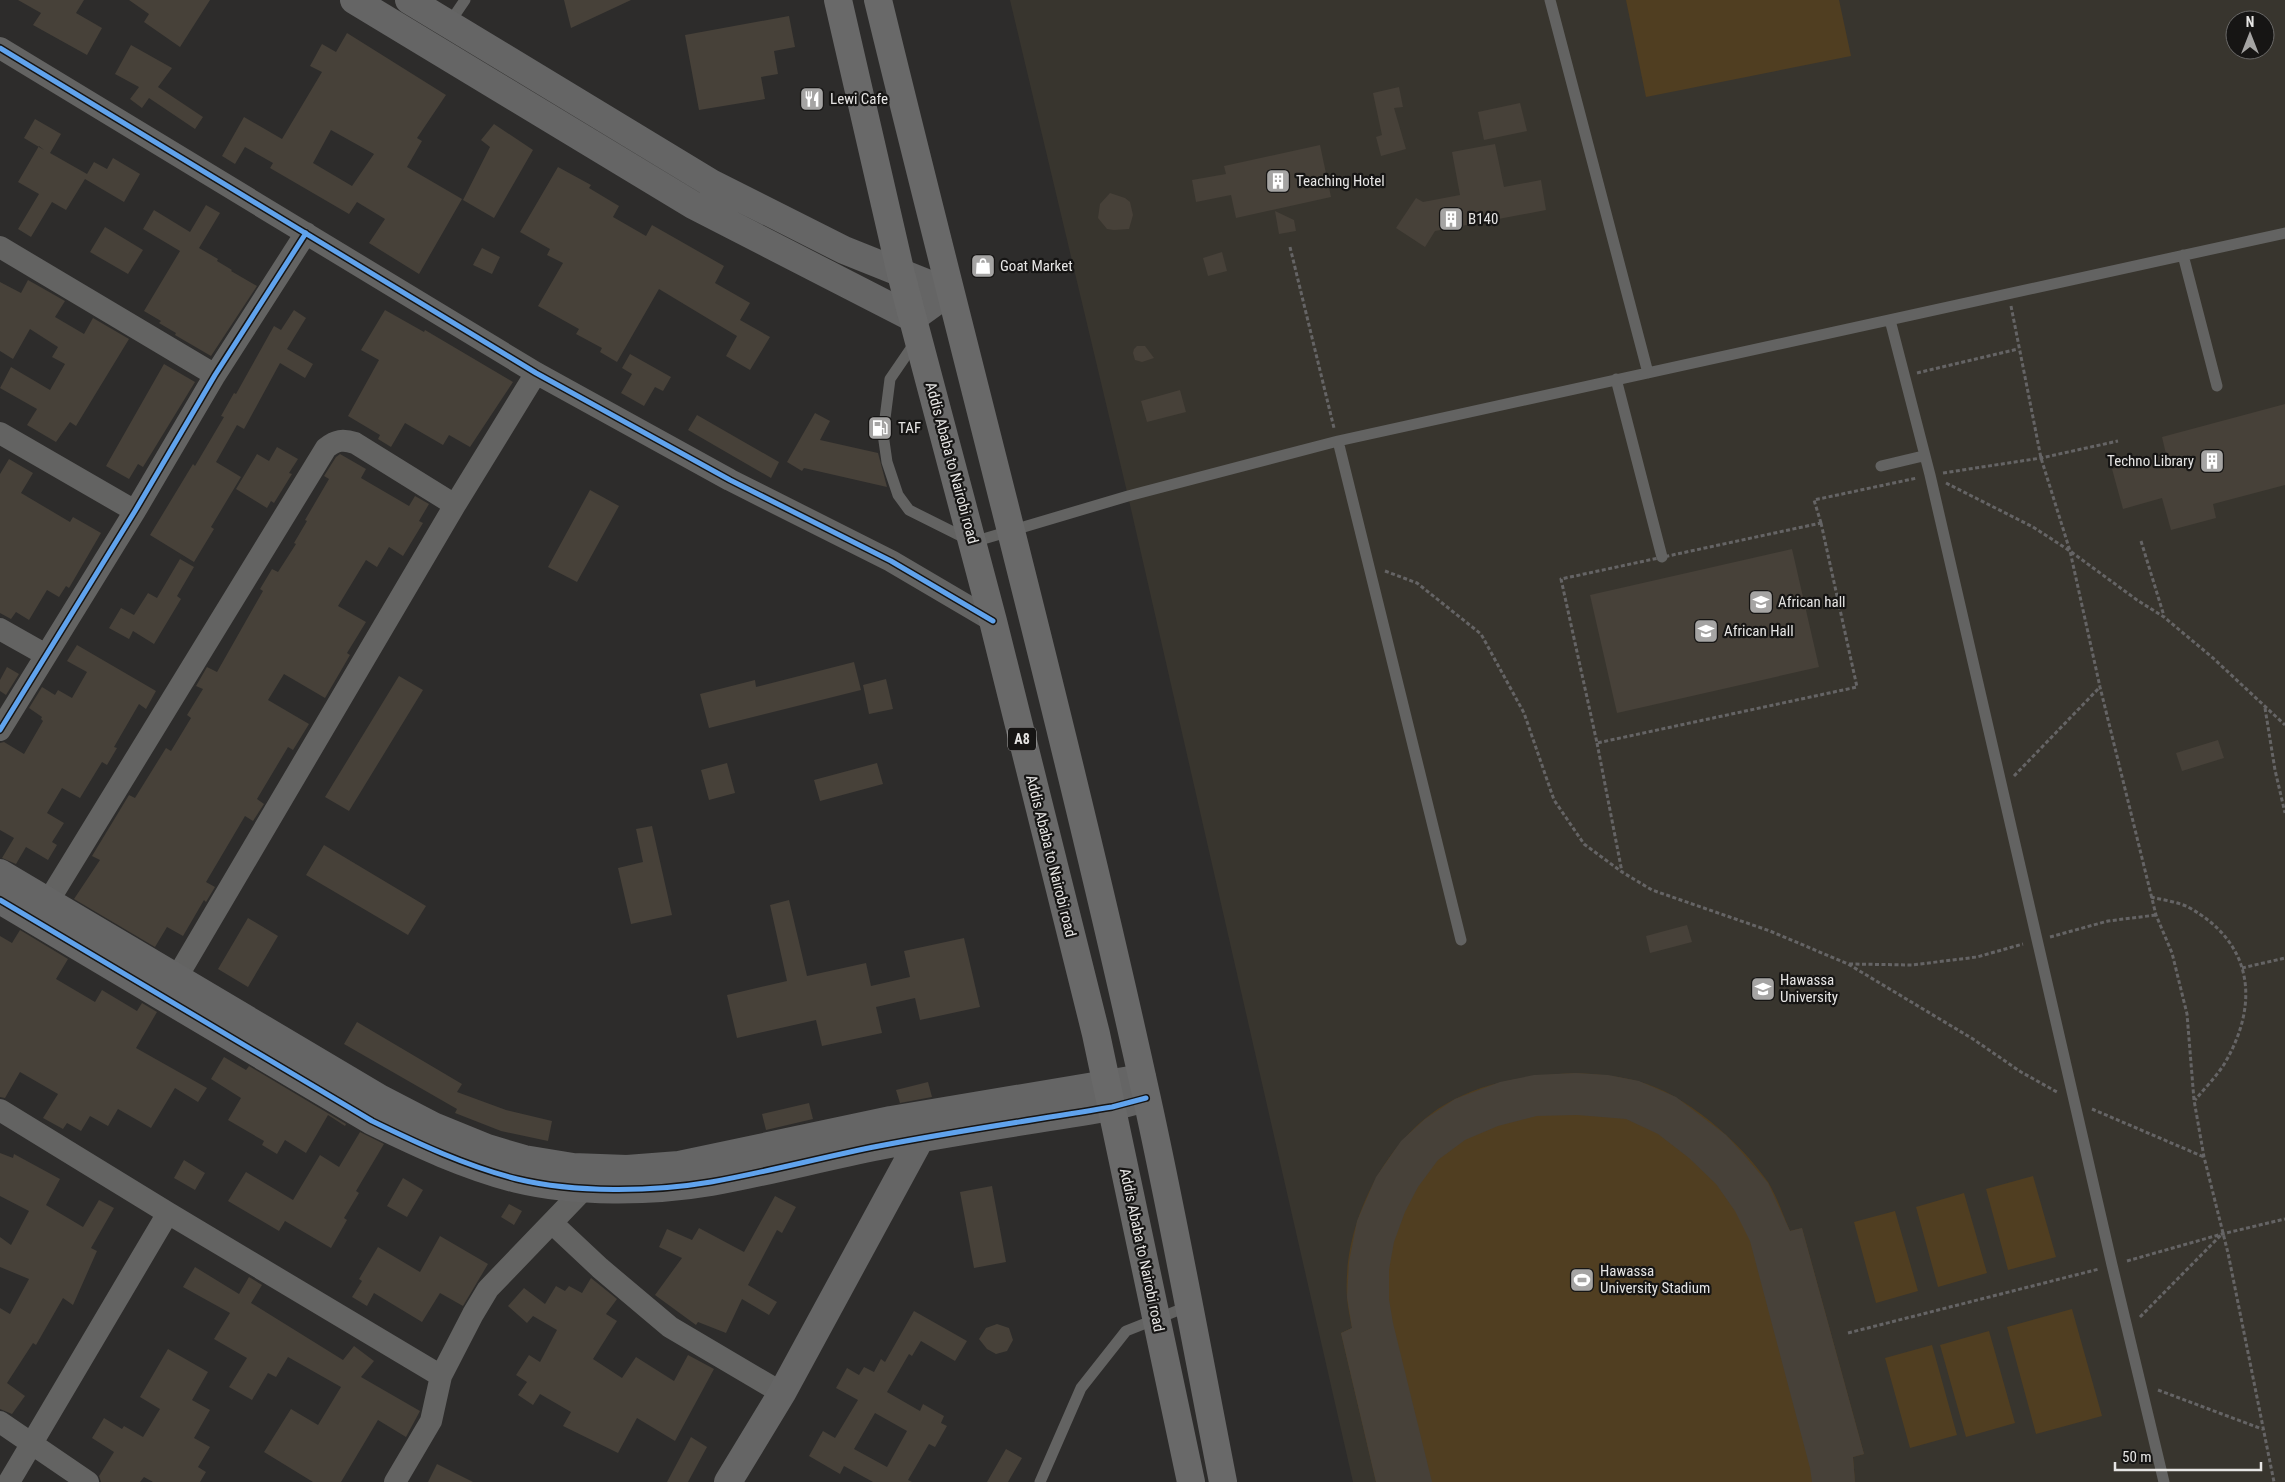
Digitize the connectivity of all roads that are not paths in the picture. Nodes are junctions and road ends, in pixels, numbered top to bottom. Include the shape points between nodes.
1 (354, 0) edge
2 (409, 0) edge
3 (465, 0) edge
4 (838, 0) edge
5 (878, 0) edge
6 (1550, 0) edge
7 (442, 36) junction
8 (0, 48) edge
9 (711, 183) junction
10 (693, 205) junction
11 (306, 233) junction
12 (2285, 233) edge
13 (0, 247) edge
14 (2183, 255) junction
15 (901, 274) junction
16 (949, 292) junction
17 (1890, 320) junction
18 (916, 328) junction
19 (536, 373) junction
20 (1648, 373) junction
21 (215, 375) junction
22 (1616, 378) junction
23 (2217, 386) dead end
24 (0, 434) edge
25 (1338, 441) junction
26 (1923, 456) junction
27 (1881, 466) dead end
28 (455, 505) junction
29 (135, 511) junction
30 (1011, 531) junction
31 (973, 542) junction
32 (1662, 557) road end
33 (993, 621) junction
34 (0, 629) edge
35 (46, 655) junction
36 (0, 730) edge
37 (0, 873) edge
38 (0, 900) edge
39 (41, 910) junction
40 (1461, 940) dead end
41 (170, 987) junction
42 (1144, 1088) junction
43 (1109, 1095) junction
44 (0, 1110) edge
45 (918, 1128) junction
46 (587, 1177) junction
47 (168, 1213) junction
48 (552, 1223) junction
49 (1189, 1306) junction
50 (1156, 1319) junction
51 (441, 1376) junction
52 (782, 1393) junction
53 (0, 1422) edge
54 (31, 1445) junction
55 (9, 1482) edge
56 (88, 1482) edge
57 (395, 1482) edge
58 (728, 1482) edge
59 (1040, 1482) edge
60 (1191, 1482) edge
61 (1223, 1482) edge
62 (2164, 1482) edge

1 - 7 street
2 - 7 street
3 - 7 lane
4 - 15 highway, Addis Ababa to Nairobi road / A8
5 - 16 highway
6 - 20 lane
7 - 9 street
7 - 10 street
8 - 11 street
9 - 10 street
9 - 15 street via 844,250
10 - 18 street
11 - 19 street
11 - 21 street
12 - 14 lane
13 - 21 street
14 - 17 lane
14 - 23 lane
15 - 16 street
15 - 18 highway, Addis Ababa to Nairobi road / A8
16 - 18 street
16 - 30 highway
17 - 20 lane
17 - 26 lane
18 - 31 highway, Addis Ababa to Nairobi road / A8
18 - 31 lane via 890,378 883,434 887,462 898,495 909,510
19 - 28 street
19 - 33 street via 730,480 891,561
20 - 22 lane
21 - 29 street
22 - 25 lane
22 - 32 lane
24 - 29 street
25 - 30 lane via 1128,496
25 - 40 lane
26 - 27 lane
26 - 62 lane
28 - 39 street via 355,443 335,440 326,448
28 - 41 street
29 - 35 street
30 - 31 lane
30 - 42 highway
31 - 33 highway, Addis Ababa to Nairobi road / A8
33 - 43 highway, Addis Ababa to Nairobi road / A8
34 - 35 street
35 - 36 street
37 - 39 street
38 - 39 street
39 - 41 street
41 - 46 street via 372,1121 427,1148 518,1179
42 - 43 street
42 - 49 highway
43 - 45 street
43 - 50 highway, Addis Ababa to Nairobi road / A8
44 - 47 street
45 - 46 street
45 - 52 street
46 - 48 street
47 - 51 street
47 - 54 street
48 - 51 street via 488,1289
48 - 52 street via 670,1327
49 - 50 lane
49 - 61 highway
50 - 59 lane via 1126,1331 1081,1388
50 - 60 highway, Addis Ababa to Nairobi road / A8
51 - 57 street via 431,1421
52 - 58 street
53 - 54 street
54 - 55 street
54 - 56 street

